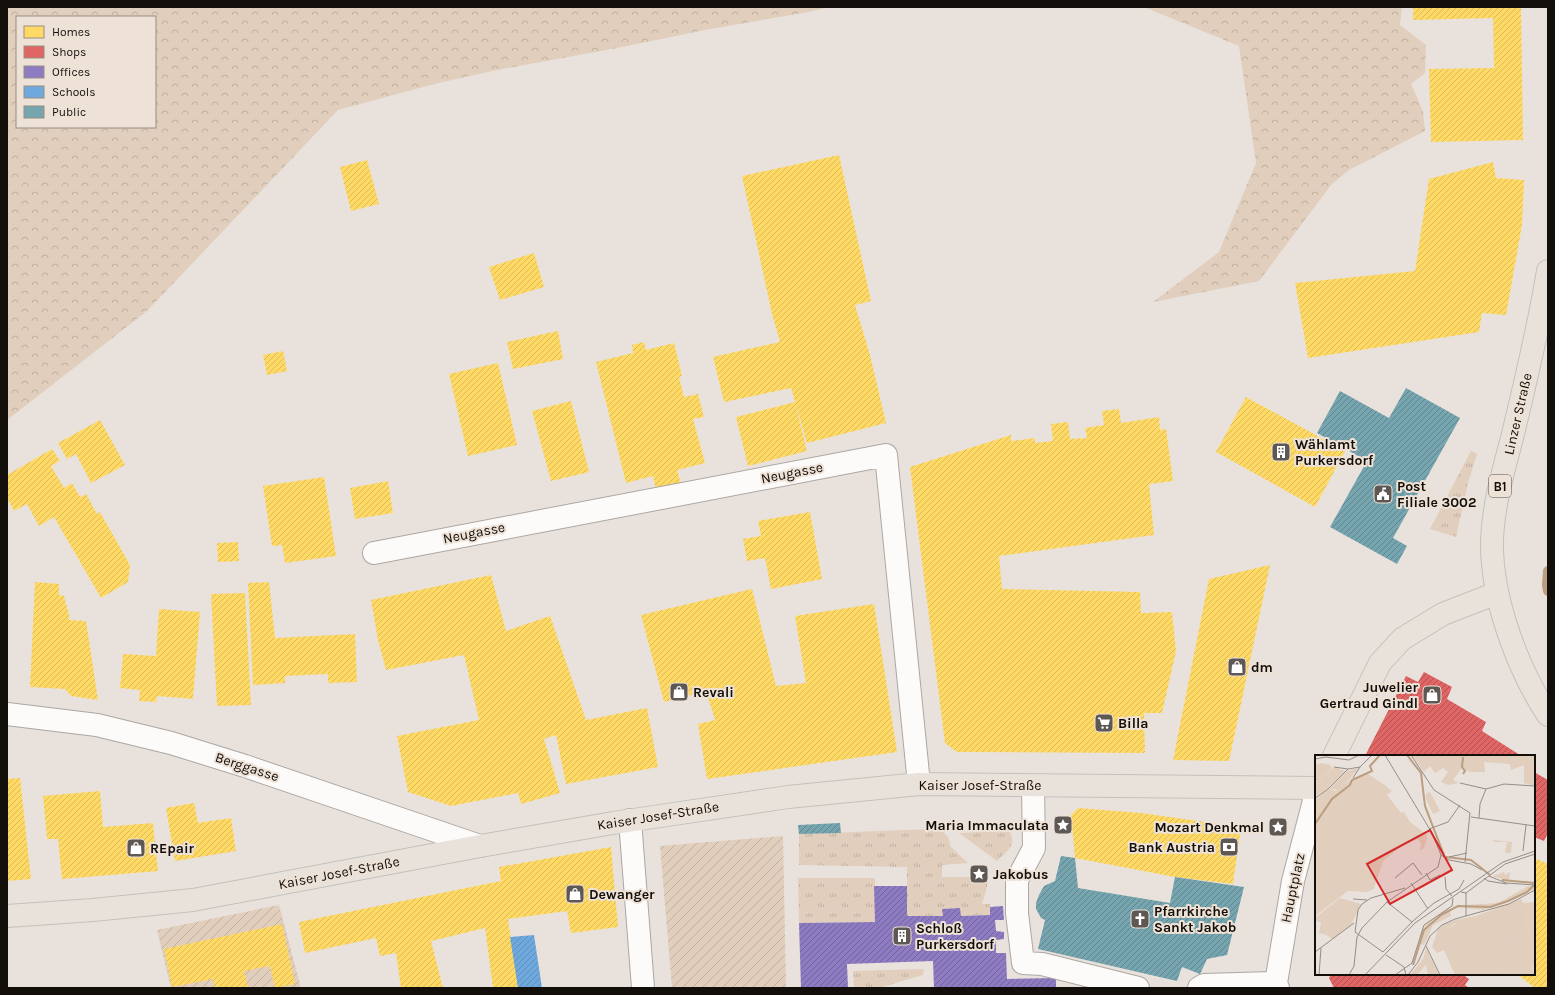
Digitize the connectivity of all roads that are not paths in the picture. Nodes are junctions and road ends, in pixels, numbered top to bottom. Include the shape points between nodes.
1 (1548, 271) edge
2 (374, 552) dead end
3 (1497, 594) junction
4 (7, 714) edge
5 (1548, 715) edge
6 (1334, 755) edge
7 (919, 784) junction
8 (1034, 786) junction
9 (1315, 788) edge
10 (1315, 797) edge
11 (630, 820) junction
12 (480, 846) junction
13 (7, 916) edge
14 (1277, 986) edge
15 (643, 988) edge
16 (1138, 988) edge
17 (1199, 988) edge

1 - 3 main road, Linzer Straße / B1 via 1494,517 1492,540
2 - 7 street, Neugasse via 886,455
3 - 5 main road, Linzer Straße / B1 via 1514,646
3 - 6 main road via 1443,614 1402,639 1380,663
4 - 12 street, Berggasse via 97,725 171,743
7 - 8 main road, Kaiser Josef-Straße
7 - 11 main road, Kaiser Josef-Straße via 788,797
8 - 9 main road, Kaiser Josef-Straße
8 - 16 street via 1034,848 1018,880 1017,913 1023,963 1042,964
10 - 14 street, Hauptplatz via 1293,880
11 - 12 main road, Kaiser Josef-Straße
11 - 15 street
12 - 13 main road, Kaiser Josef-Straße via 193,900
14 - 17 street, Hauptplatz via 1204,985

